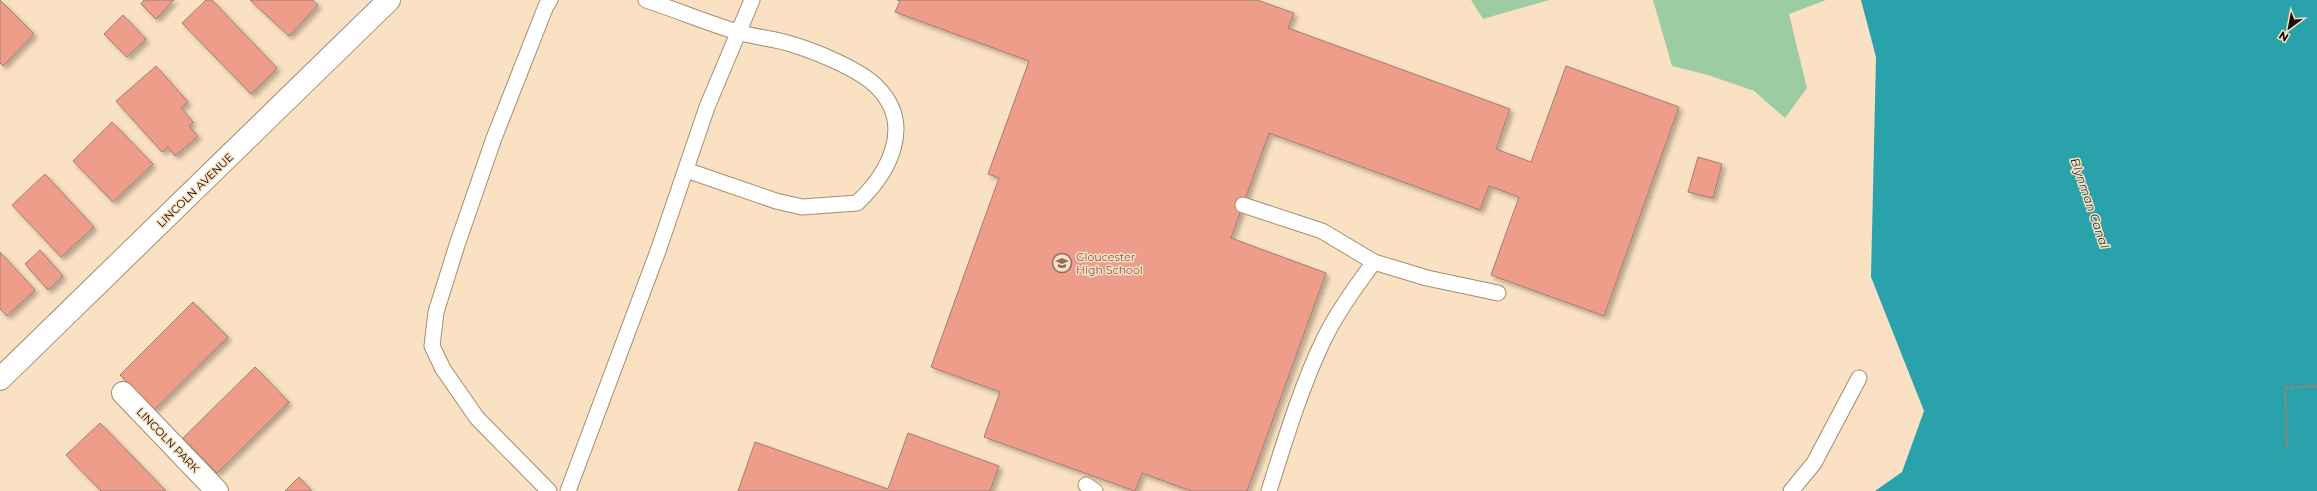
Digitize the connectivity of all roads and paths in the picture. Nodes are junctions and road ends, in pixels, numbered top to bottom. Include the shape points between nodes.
1 (389, 0) edge
2 (550, 0) edge
3 (646, 0) edge
4 (752, 0) edge
5 (739, 32) junction
6 (686, 170) junction
7 (1243, 205) dead end
8 (1374, 262) junction
9 (1498, 293) dead end
10 (1859, 378) dead end
11 (0, 380) edge
12 (2317, 386) edge
13 (123, 392) dead end
14 (2287, 449) dead end
15 (1797, 489) edge
16 (213, 490) edge
17 (549, 491) edge
18 (568, 491) edge
19 (1269, 491) edge

1 - 11 street, LINCOLN AVENUE
2 - 17 lane via 494,138 457,245 436,312 432,346 443,369 477,418
3 - 5 lane
4 - 5 lane
5 - 6 lane via 707,107
5 - 6 lane via 799,47 838,62 877,87 892,110 896,136 890,160 873,188 857,204 830,206 802,207 776,201
6 - 18 lane via 656,258
7 - 8 lane via 1322,231
8 - 9 lane via 1427,278
8 - 19 lane via 1324,338 1289,426
10 - 15 lane via 1814,463
12 - 14 path via 2285,388
13 - 16 street, LINCOLN PARK

